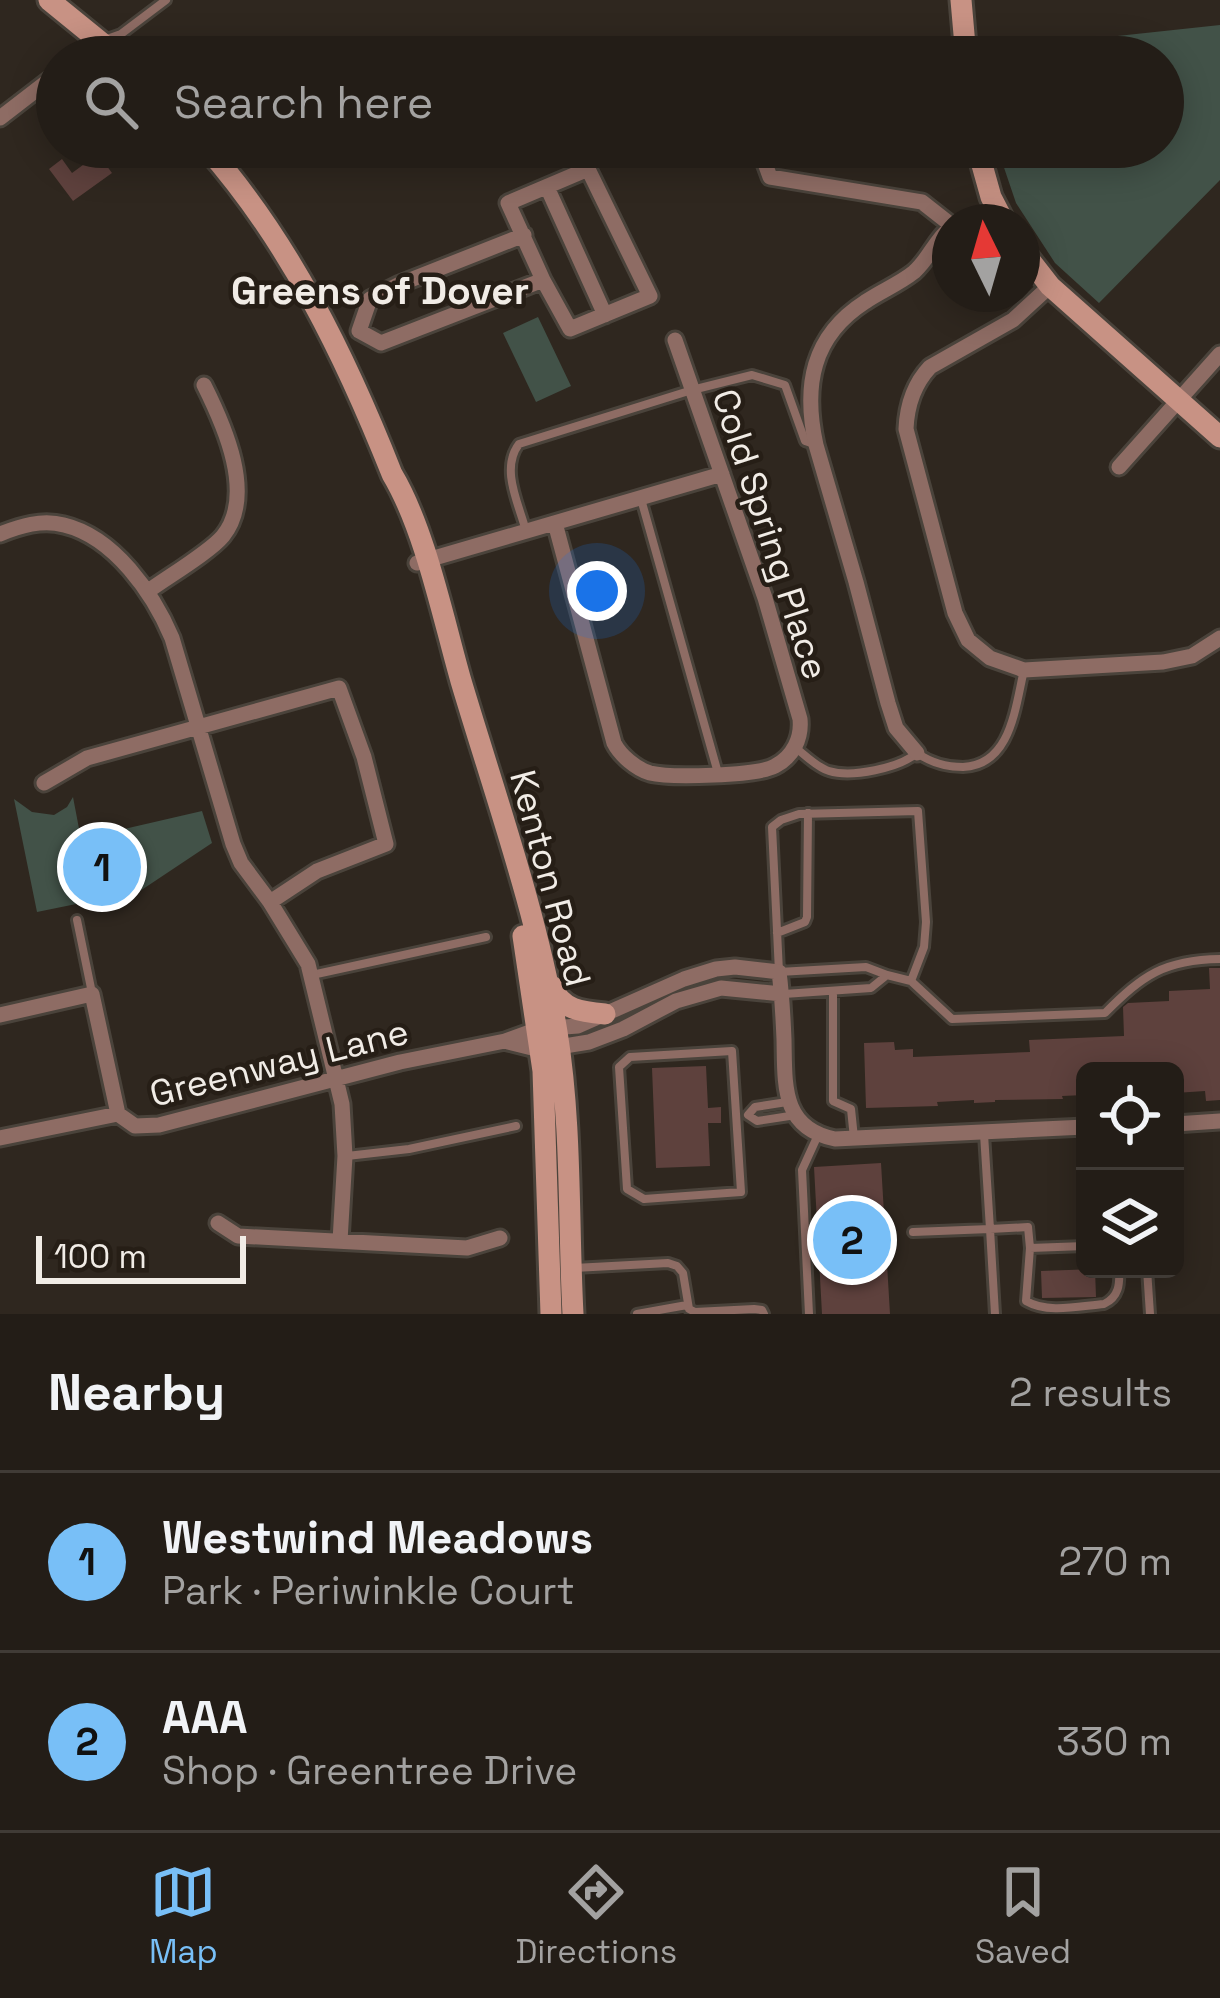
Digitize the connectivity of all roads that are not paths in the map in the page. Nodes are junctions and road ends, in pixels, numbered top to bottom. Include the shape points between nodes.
1 (50, 0) edge
2 (166, 0) edge
3 (961, 0) edge
4 (94, 36) edge
5 (115, 36) edge
6 (964, 36) edge
7 (36, 90) edge
8 (0, 118) edge
9 (222, 168) edge
10 (766, 168) edge
11 (983, 168) edge
12 (547, 187) junction
13 (995, 204) edge
14 (932, 211) edge
15 (524, 235) junction
16 (932, 251) edge
17 (1040, 273) edge
18 (543, 280) junction
19 (1050, 286) junction
20 (604, 315) junction
21 (358, 331) junction
22 (335, 340) junction
23 (675, 340) dead end
24 (1220, 354) edge
25 (204, 385) dead end
26 (692, 390) junction
27 (1178, 399) junction
28 (1220, 436) edge
29 (816, 445) junction
30 (1119, 467) dead end
31 (722, 474) junction
32 (641, 498) junction
33 (555, 523) junction
34 (526, 532) junction
35 (0, 534) edge
36 (421, 562) junction
37 (147, 592) junction
38 (1220, 638) edge
39 (1024, 670) junction
40 (197, 729) junction
41 (795, 747) junction
42 (917, 753) junction
43 (718, 775) junction
44 (44, 783) dead end
45 (808, 813) junction
46 (270, 902) junction
47 (77, 920) dead end
48 (777, 933) junction
49 (486, 938) dead end
50 (1220, 959) edge
51 (544, 964) junction
52 (779, 971) junction
53 (886, 975) junction
54 (311, 976) junction
55 (911, 981) junction
56 (833, 991) junction
57 (92, 994) junction
58 (782, 994) junction
59 (605, 1014) junction
60 (0, 1015) edge
61 (548, 1038) junction
62 (338, 1080) junction
63 (792, 1108) junction
64 (118, 1114) junction
65 (748, 1115) junction
66 (736, 1116) junction
67 (1220, 1121) edge
68 (1184, 1123) edge
69 (516, 1126) dead end
70 (1076, 1127) edge
71 (984, 1132) junction
72 (818, 1135) junction
73 (0, 1138) edge
74 (854, 1138) junction
75 (345, 1156) junction
76 (218, 1222) dead end
77 (990, 1229) junction
78 (913, 1232) dead end
79 (500, 1238) dead end
80 (340, 1241) junction
81 (1076, 1246) edge
82 (1030, 1248) junction
83 (572, 1268) junction
84 (1120, 1278) edge
85 (1148, 1278) edge
86 (1105, 1309) edge
87 (690, 1310) edge
88 (551, 1314) edge
89 (574, 1314) edge
90 (637, 1314) edge
91 (764, 1314) edge
92 (808, 1314) edge
93 (995, 1314) edge
94 (1150, 1314) edge

1 - 4 main road
2 - 5 lane
3 - 6 main road
7 - 8 street
9 - 22 main road, Kenton Road
10 - 14 street via 770,177 922,202
11 - 13 main road
12 - 15 street via 508,203
12 - 20 street
12 - 20 street via 588,169 650,296
15 - 18 street
15 - 21 street via 370,299
16 - 29 street via 832,327 812,378
17 - 19 main road
18 - 20 street via 570,329
18 - 21 street via 381,343
19 - 27 main road
19 - 39 street via 1012,320 930,367 907,408 961,628 990,658
21 - 22 street
22 - 36 main road, Kenton Road
23 - 26 street, Cold Spring Place
24 - 27 street
25 - 37 street via 233,459 234,517 222,538
26 - 29 lane via 752,375 770,379 785,386 805,441
26 - 31 street, Cold Spring Place
26 - 34 lane via 519,444 508,467
27 - 28 main road
27 - 30 street
29 - 42 street via 896,728
31 - 32 street
31 - 41 street, Cold Spring Place via 800,718
32 - 33 street
32 - 43 lane
33 - 34 street
33 - 43 street via 618,752 655,774
34 - 36 street
35 - 37 street via 65,525 94,537
36 - 51 main road, Kenton Road
36 - 61 main road, Kenton Road
37 - 40 street via 172,638
38 - 39 street via 1163,662
39 - 42 lane via 1007,737 987,761 953,767
40 - 44 street via 87,758
40 - 46 street via 241,863
40 - 46 street via 339,688 386,844 317,871
41 - 42 lane via 841,773 895,767
41 - 43 street via 773,767
45 - 48 lane via 807,917
45 - 48 lane via 772,827
45 - 55 lane via 918,811 926,922
46 - 54 street
47 - 57 lane
48 - 52 lane
49 - 54 lane
50 - 55 lane via 1168,965 1105,1013 952,1019
51 - 59 main road via 566,1006
51 - 61 main road, Kenton Road
52 - 53 lane via 866,967
52 - 58 street
52 - 59 street via 716,969
53 - 55 lane
53 - 56 lane via 871,988
54 - 62 street
56 - 58 lane
56 - 74 lane via 833,1101 851,1109
57 - 60 street
57 - 64 street
58 - 61 street via 705,992 589,1042
58 - 63 street
59 - 61 street
61 - 62 street, Greenway Lane
61 - 83 main road, Kenton Road via 571,1196
61 - 88 main road, Kenton Road
62 - 64 street, Greenway Lane via 158,1125 135,1126
62 - 75 street
63 - 65 lane
63 - 65 lane via 757,1121
63 - 72 street
64 - 73 street, Greenway Lane
65 - 66 lane
66 - 66 lane via 732,1051 630,1057 619,1067 627,1190 644,1199 741,1192
67 - 68 street
69 - 75 lane
70 - 71 street
71 - 74 street
71 - 77 lane
72 - 74 street
72 - 92 lane via 802,1170
75 - 80 street
76 - 80 street via 238,1236
77 - 78 lane
77 - 82 lane via 1028,1227
77 - 93 lane
79 - 80 street via 467,1248
81 - 82 lane
82 - 86 lane via 1025,1282 1032,1306
83 - 87 lane via 677,1266
83 - 89 main road, Kenton Road
84 - 86 lane
85 - 94 lane
87 - 90 lane
87 - 91 lane

